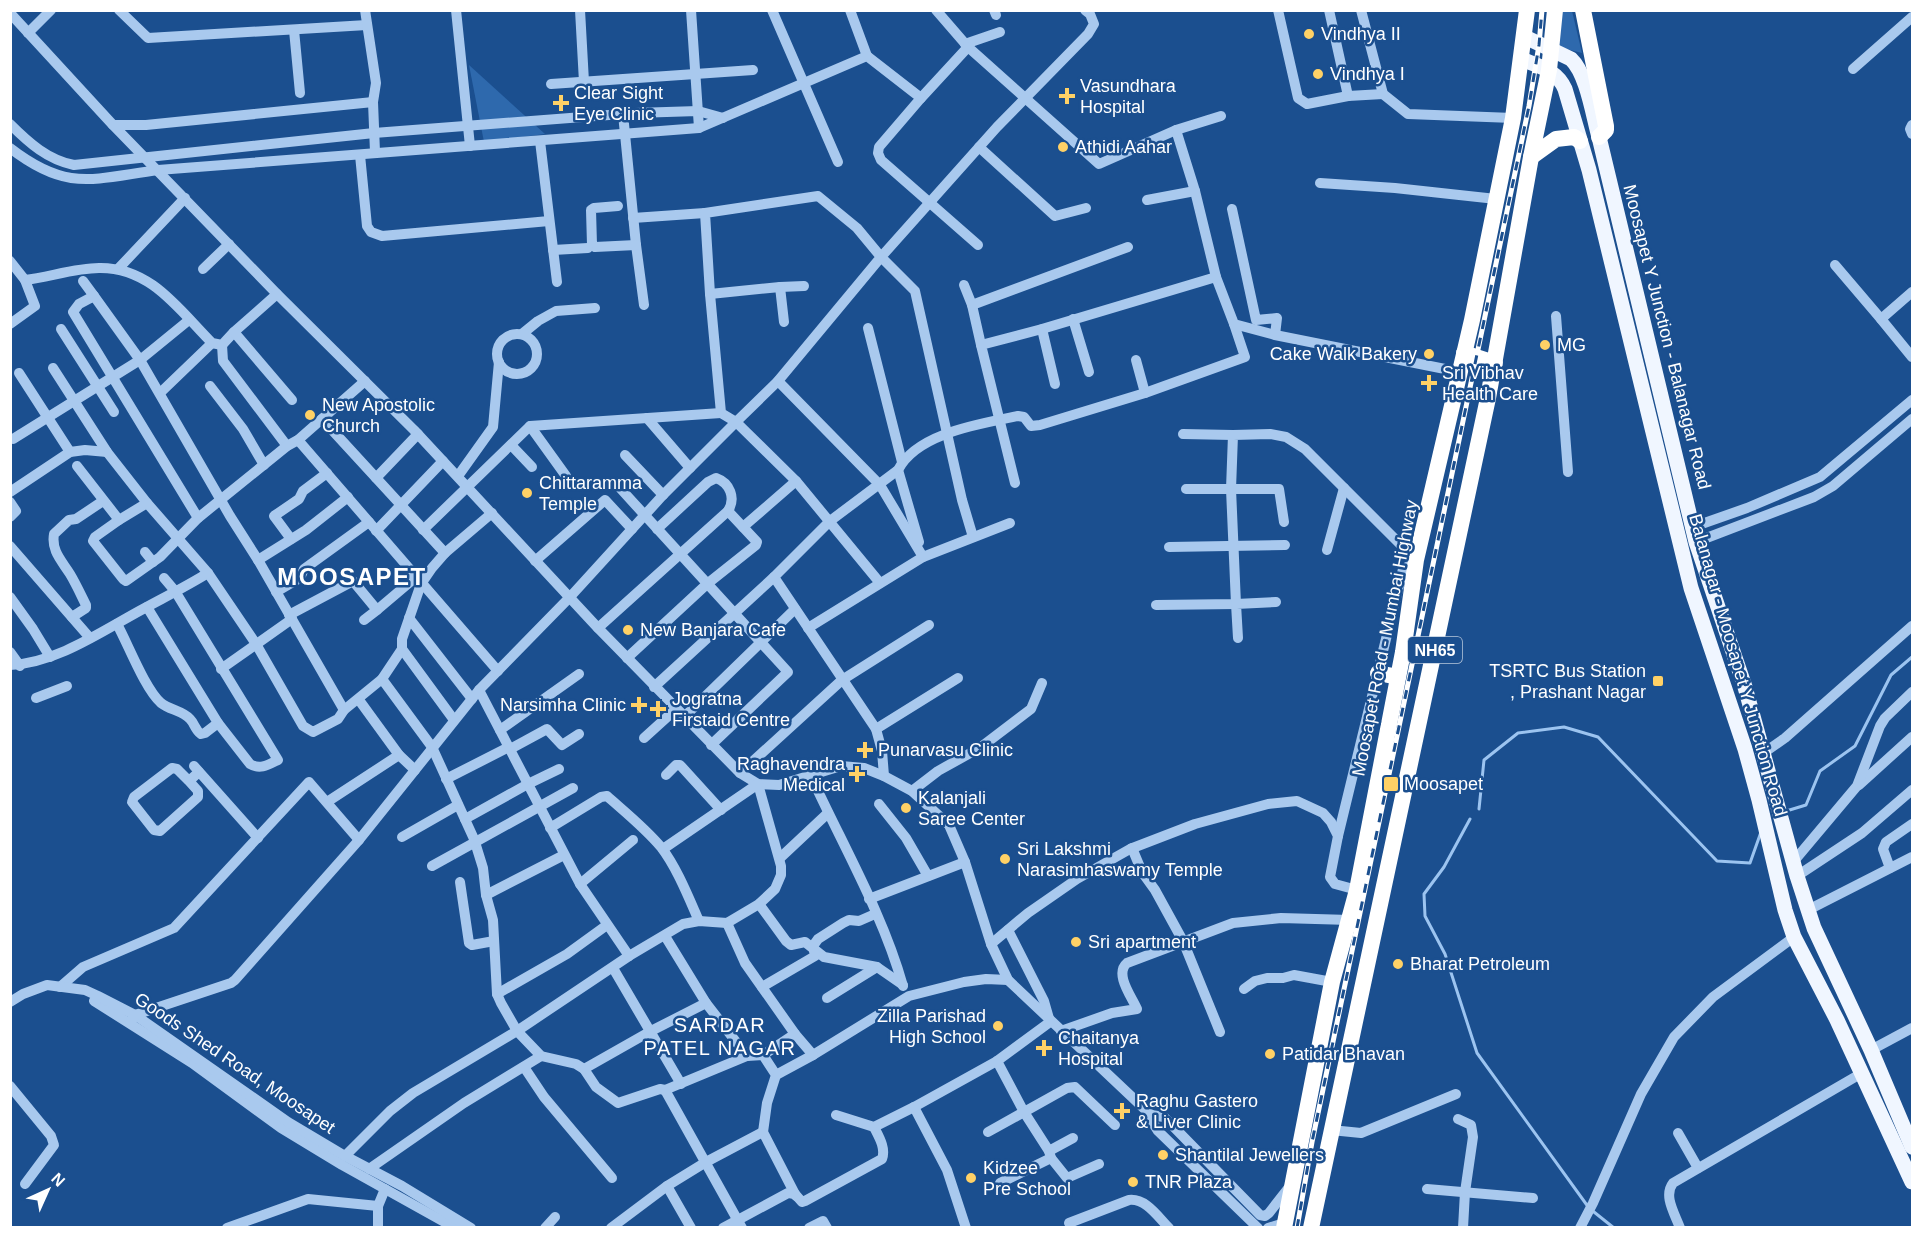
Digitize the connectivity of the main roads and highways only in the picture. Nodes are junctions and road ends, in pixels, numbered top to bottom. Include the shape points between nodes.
1 (1527, 10) edge
2 (1555, 10) edge
3 (1583, 10) edge
4 (1525, 37) junction
5 (1551, 48) junction
6 (1521, 59) junction
7 (1549, 70) junction
8 (1599, 137) junction
9 (1580, 141) junction
10 (1531, 157) junction
11 (1464, 353) junction
12 (1495, 363) junction
13 (1378, 673) road end
14 (1398, 677) junction
15 (1839, 984) junction
16 (1823, 991) junction
17 (1307, 1106) junction
18 (1336, 1112) junction
19 (1330, 1133) junction
20 (1302, 1135) junction
21 (1912, 1147) edge
22 (1912, 1182) edge
23 (1279, 1226) edge
24 (1311, 1227) edge

1 - 4 highway, NH65
2 - 5 highway, NH65
3 - 8 highway via 1606,126
4 - 5 main road, Moosapet Y Junction - Balanagar Road
4 - 6 highway, NH65
5 - 7 highway, NH65
5 - 8 main road, Moosapet Y Junction - Balanagar Road via 1571,59 1580,70
6 - 7 main road
6 - 11 highway, Moosapet Road - Mumbai Highway / NH65 via 1513,118
7 - 9 main road, Balanagar - Moosapet Y Junction Road via 1562,83
7 - 10 highway, NH65
8 - 15 main road, Moosapet Y Junction - Balanagar Road via 1696,542 1765,752 1797,876 1814,928
9 - 10 highway via 1574,136 1556,139
9 - 16 main road, Balanagar - Moosapet Y Junction Road via 1691,588 1739,730 1785,910 1794,937
10 - 12 highway, NH65
11 - 12 highway
11 - 14 highway, Moosapet Road - Mumbai Highway / NH65 via 1416,565
12 - 18 highway, NH65
13 - 14 highway
14 - 17 highway, Moosapet Road - Mumbai Highway / NH65 via 1357,890 1332,982
15 - 16 main road
15 - 21 main road, Moosapet Y Junction - Balanagar Road
16 - 22 main road, Balanagar - Moosapet Y Junction Road
17 - 18 highway via 1321,1115
17 - 20 highway, Moosapet Road - Mumbai Highway / NH65
18 - 19 highway, NH65
19 - 20 highway via 1312,1128
19 - 24 highway, NH65
20 - 23 highway, Moosapet Road - Mumbai Highway / NH65

